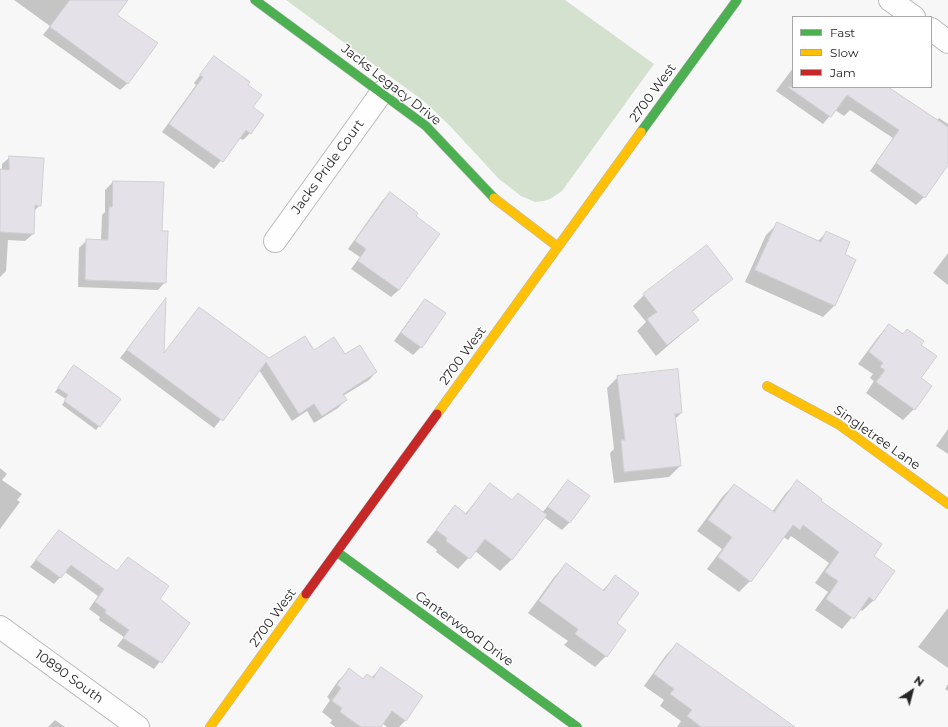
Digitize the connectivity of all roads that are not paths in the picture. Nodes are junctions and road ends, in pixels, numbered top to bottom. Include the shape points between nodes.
1 (255, 0) edge
2 (737, 0) edge
3 (890, 0) edge
4 (913, 16) edge
5 (932, 30) edge
6 (948, 42) edge
7 (382, 92) junction
8 (275, 241) dead end
9 (558, 247) junction
10 (767, 386) dead end
11 (948, 504) edge
12 (337, 552) junction
13 (0, 627) edge
14 (138, 727) edge
15 (210, 727) edge
16 (577, 727) edge

1 - 7 street, Jacks Legacy Drive
2 - 9 street, 2700 West
3 - 4 street
5 - 6 street
7 - 8 street, Jacks Pride Court
7 - 9 street, Jacks Legacy Drive via 438,138 488,193
9 - 12 street, 2700 West
10 - 11 street, Singletree Lane via 838,424
12 - 15 street, 2700 West
12 - 16 street, Canterwood Drive
13 - 14 street, 10890 South

